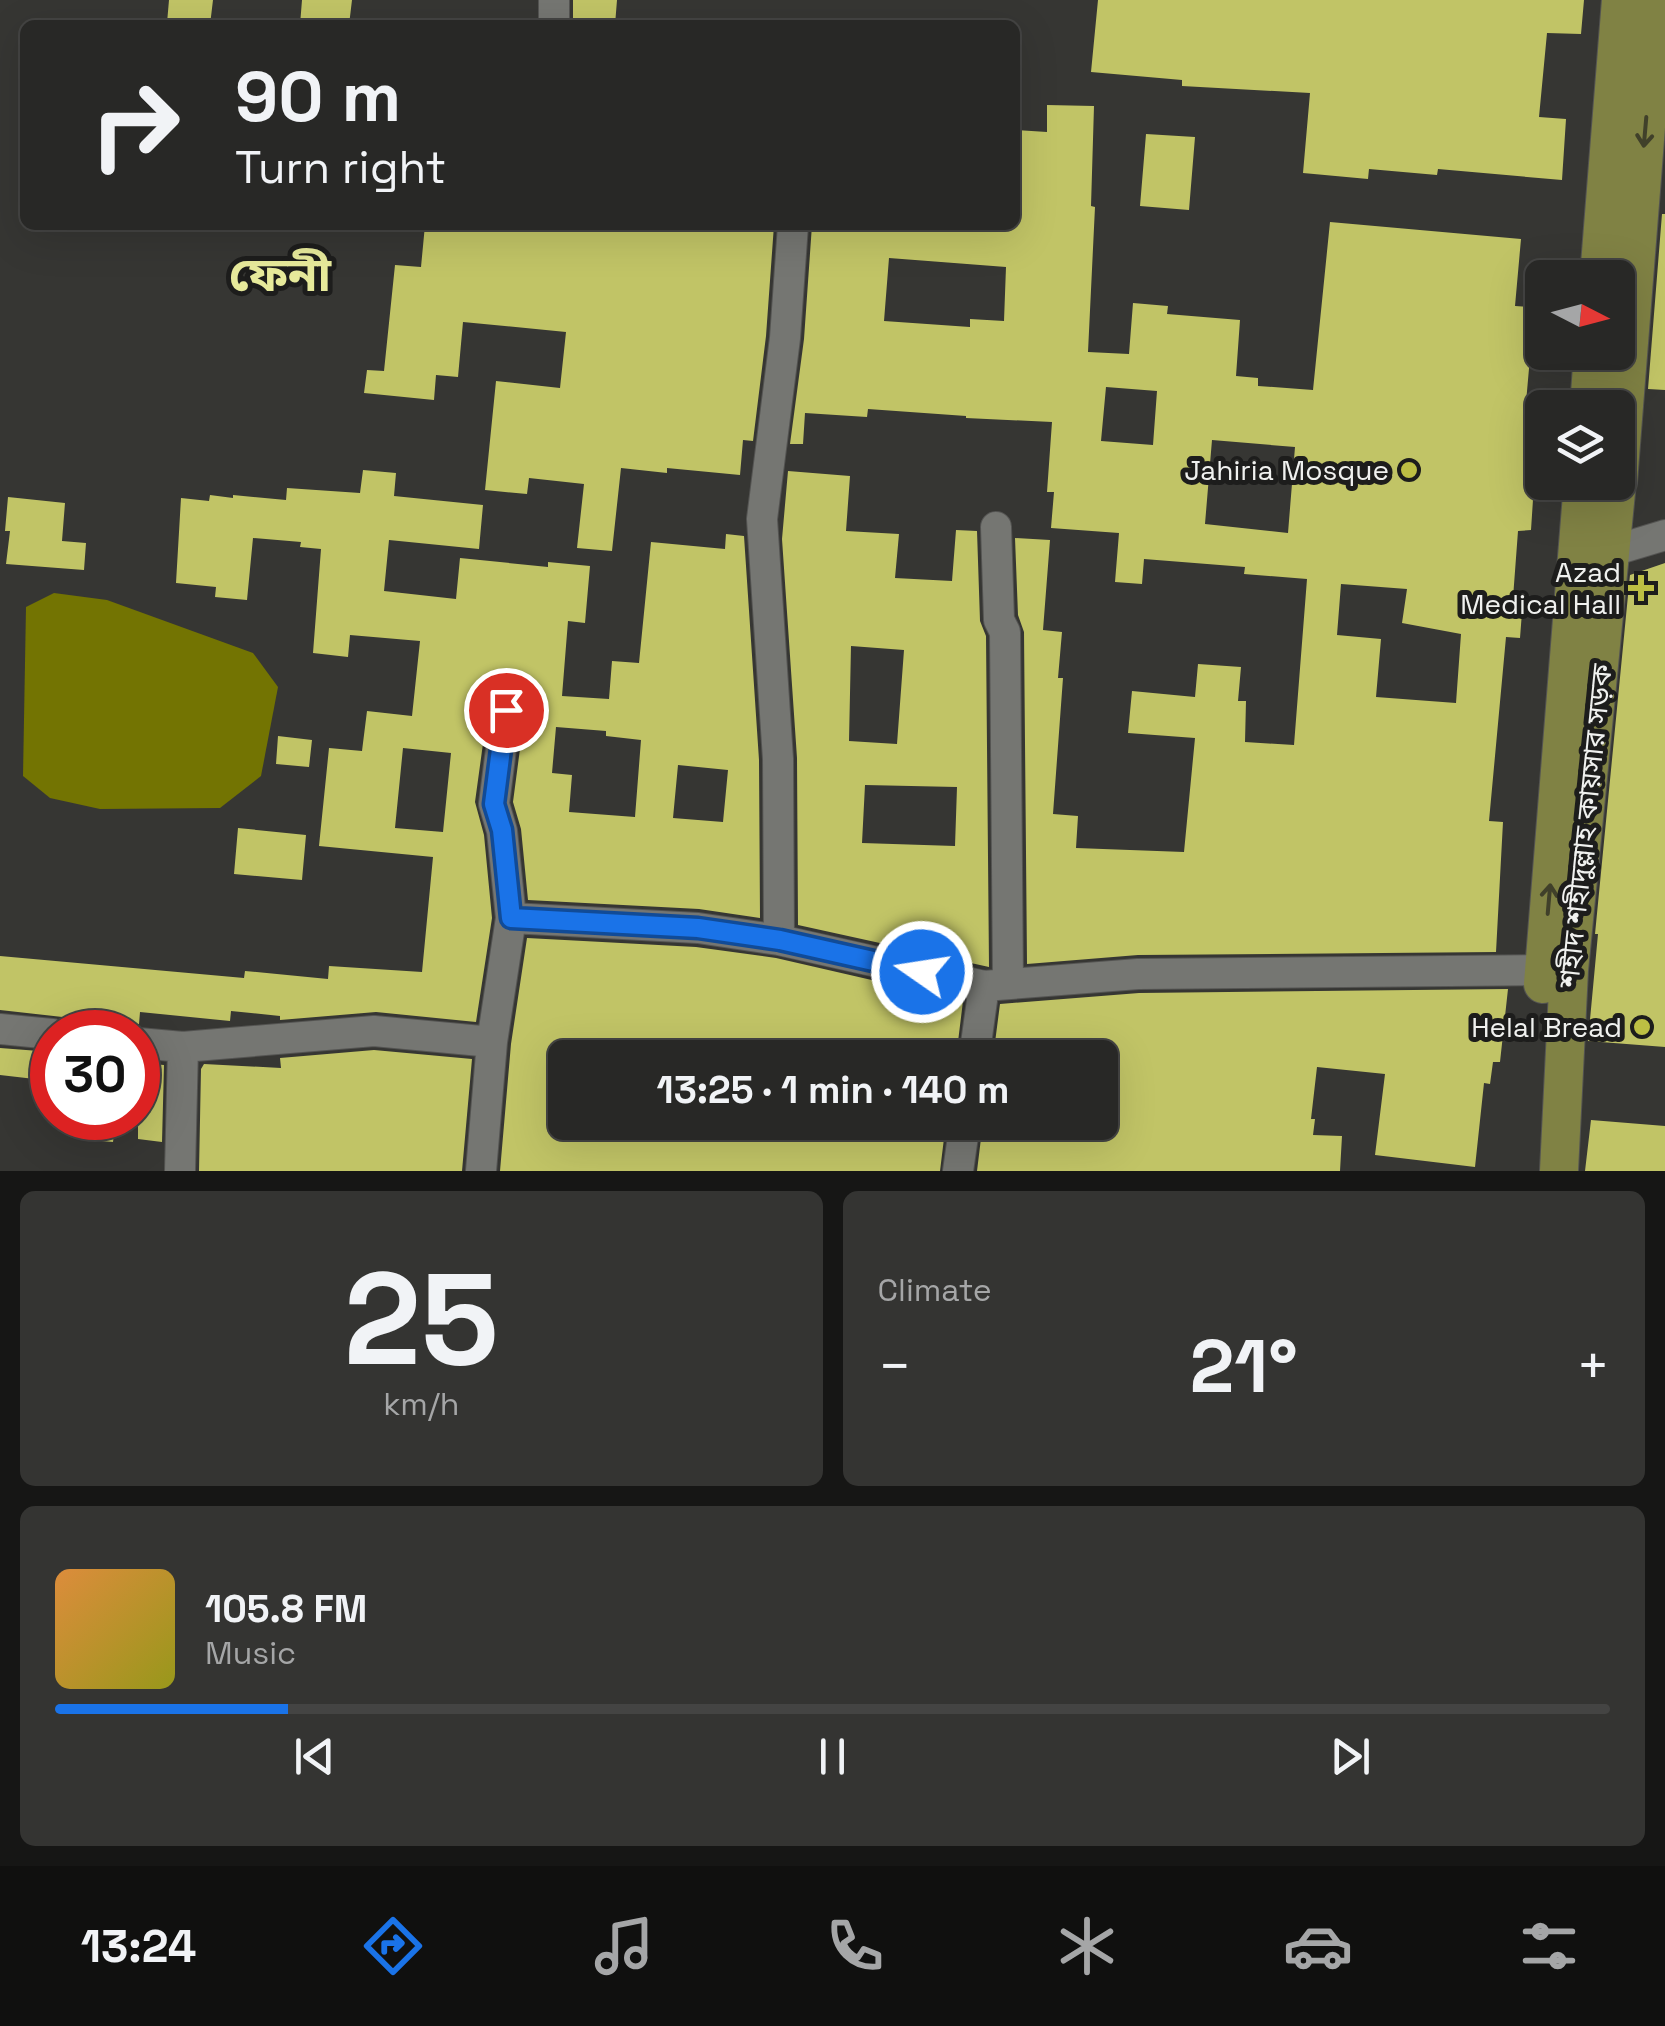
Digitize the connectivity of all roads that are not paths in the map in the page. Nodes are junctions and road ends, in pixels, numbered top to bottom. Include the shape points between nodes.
1 (1621, 0) edge
2 (1656, 0) edge
3 (793, 230) edge
4 (1600, 260) edge
5 (1625, 390) edge
6 (1586, 500) edge
7 (1612, 500) edge
8 (996, 526) dead end
9 (1665, 534) edge
10 (1594, 556) junction
11 (506, 710) dead end
12 (511, 918) junction
13 (780, 940) junction
14 (1543, 970) junction
15 (996, 984) junction
16 (0, 1029) edge
17 (30, 1032) edge
18 (979, 1040) edge
19 (492, 1042) junction
20 (160, 1045) edge
21 (184, 1048) junction
22 (962, 1140) edge
23 (180, 1171) edge
24 (481, 1171) edge
25 (958, 1171) edge
26 (1533, 1171) edge
27 (1559, 1171) edge

1 - 4 main road
2 -> 5 main road, শহীদ শহীদুল্লাহ কায়সার সড়ক
3 - 13 street via 762,519 778,759
6 - 10 main road, শহীদ শহীদুল্লাহ কায়সার সড়ক
7 - 10 main road, শহীদ শহীদুল্লাহ কায়সার সড়ক
8 - 15 street via 1005,632
9 - 10 street
14 -> 10 main road, শহীদ শহীদুল্লাহ কায়সার সড়ক
10 - 27 main road, শহীদ শহীদুল্লাহ কায়সার সড়ক
11 - 12 street via 494,804
12 - 13 street via 698,928
12 - 19 street
13 - 15 street
14 - 15 street via 1138,974
14 - 26 main road, শহীদ শহীদুল্লাহ কায়সার সড়ক
15 - 18 street
16 - 17 street
19 - 21 street via 374,1031
19 - 24 street
20 - 21 street
21 - 23 street
22 - 25 street

